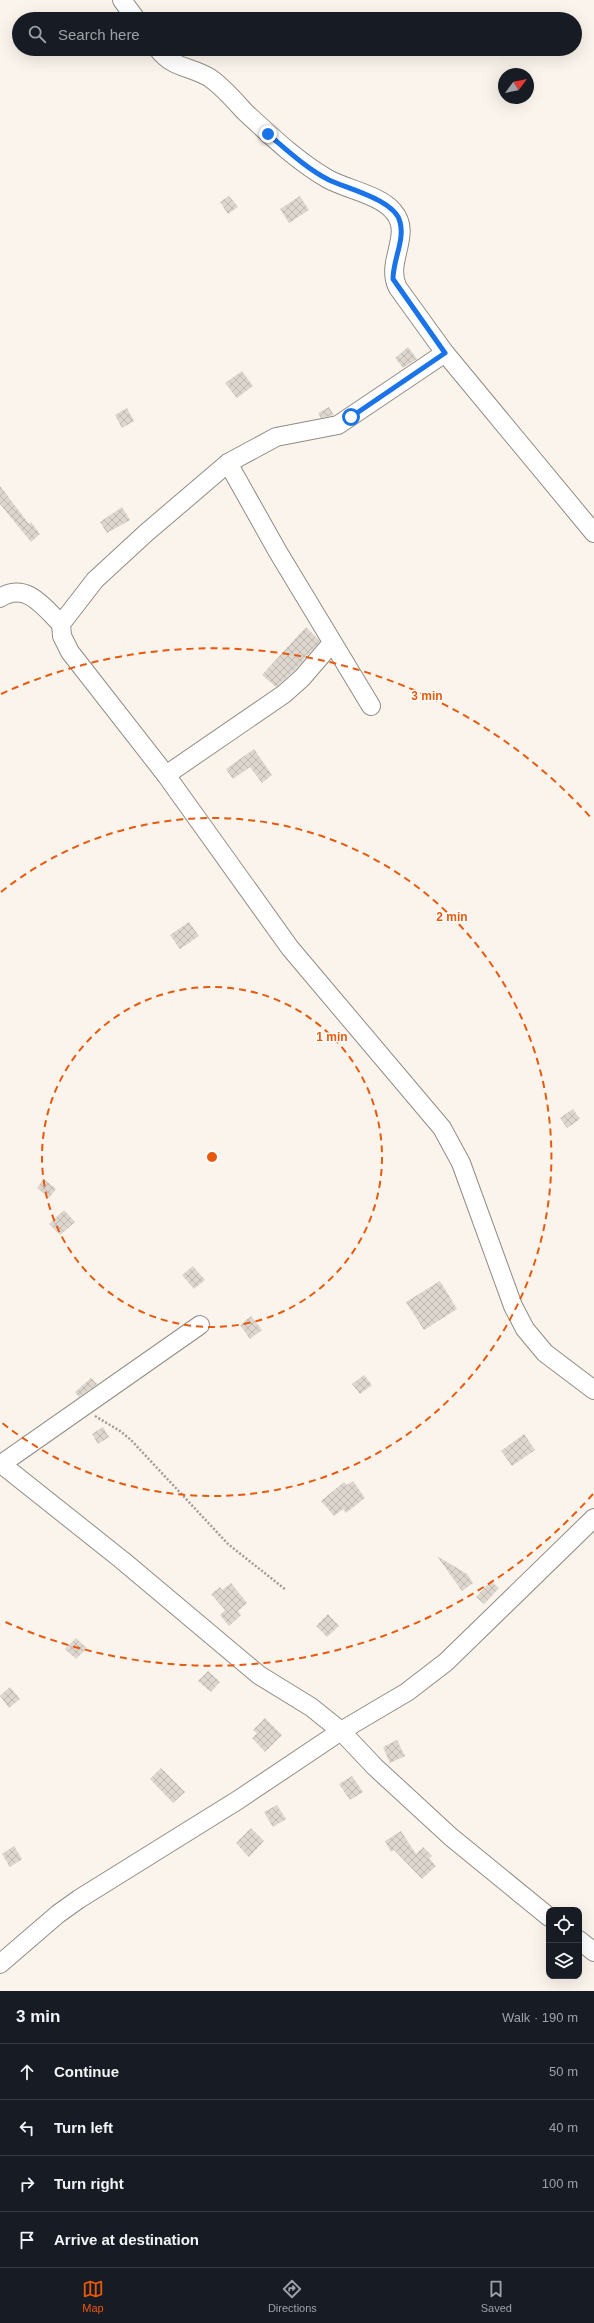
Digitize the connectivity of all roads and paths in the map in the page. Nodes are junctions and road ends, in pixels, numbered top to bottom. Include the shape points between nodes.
1 (122, 0) edge
2 (131, 12) edge
3 (164, 56) edge
4 (445, 353) junction
5 (228, 464) junction
6 (594, 533) edge
7 (0, 598) edge
8 (61, 624) junction
9 (332, 643) junction
10 (371, 706) dead end
11 (166, 775) junction
12 (200, 1325) dead end
13 (594, 1390) edge
14 (81, 1408) junction
15 (0, 1464) edge
16 (594, 1518) edge
17 (286, 1590) dead end
18 (341, 1731) junction
19 (546, 1915) edge
20 (582, 1942) edge
21 (594, 1952) edge
22 (0, 1964) edge

1 - 2 street
3 - 4 street via 180,67 209,78 300,161 329,180 379,201 393,210 400,220 402,234 395,255 393,279
4 - 5 street via 338,425 276,436
4 - 6 street
5 - 8 street via 95,580
5 - 9 street
7 - 8 street via 11,592 26,593
8 - 11 street via 62,636 70,652
9 - 10 street
9 - 11 street via 302,678 284,694
11 - 13 street via 290,948 442,1128 461,1163 513,1306 525,1329 545,1353
12 - 14 street
14 - 15 street
14 - 17 path via 120,1431 228,1544
15 - 18 street via 122,1560 259,1675 311,1707
16 - 18 street via 446,1662 407,1692
18 - 19 street via 451,1837
18 - 22 street via 238,1800 79,1899
20 - 21 street

